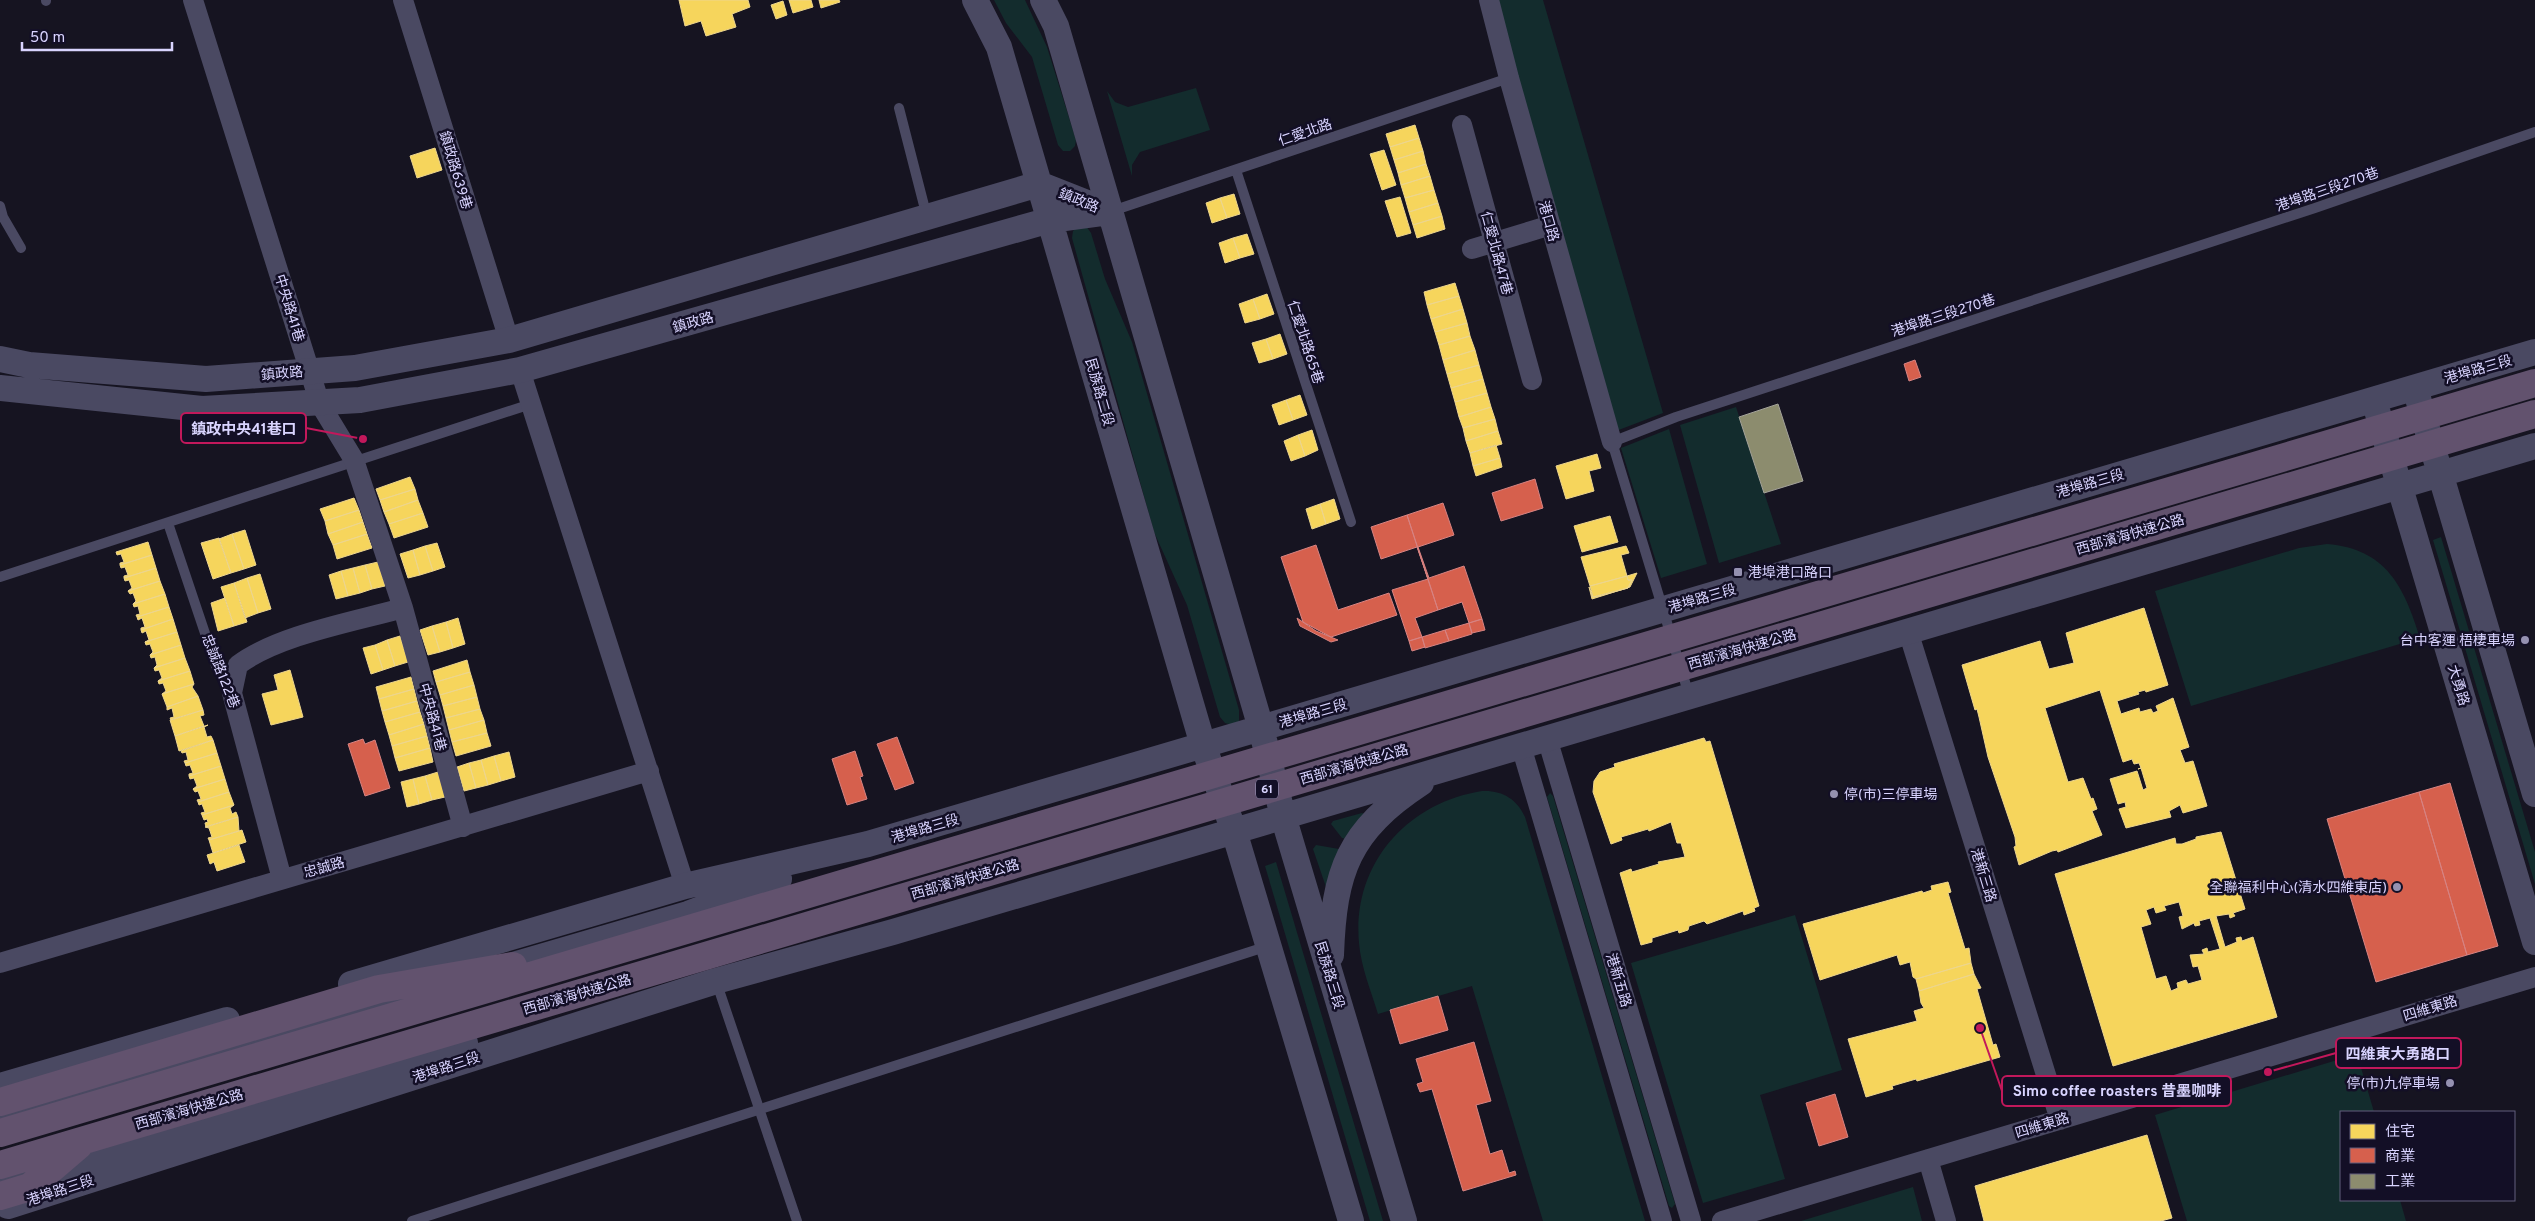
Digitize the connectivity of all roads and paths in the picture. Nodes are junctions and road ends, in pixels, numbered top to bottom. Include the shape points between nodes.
1 (193, 0) edge
2 (403, 0) edge
3 (975, 0) edge
4 (1043, 0) edge
5 (1489, 0) edge
6 (1509, 78) junction
7 (899, 108) dead end
8 (1462, 125) dead end
9 (2535, 132) edge
10 (1236, 170) junction
11 (1039, 184) junction
12 (0, 206) edge
13 (1110, 212) junction
14 (927, 218) junction
15 (1050, 220) junction
16 (1551, 225) junction
17 (1495, 242) junction
18 (21, 248) dead end
19 (1472, 250) dead end
20 (509, 340) junction
21 (2535, 352) edge
22 (0, 358) edge
23 (520, 370) junction
24 (309, 371) junction
25 (1532, 380) dead end
26 (2535, 383) edge
27 (0, 388) edge
28 (2414, 388) junction
29 (2374, 399) junction
30 (320, 404) junction
31 (531, 404) junction
32 (2535, 414) edge
33 (1612, 442) junction
34 (2535, 446) edge
35 (354, 460) junction
36 (2440, 474) junction
37 (2400, 486) junction
38 (1351, 522) dead end
39 (168, 523) junction
40 (0, 577) edge
41 (403, 608) junction
42 (1663, 610) junction
43 (1908, 631) junction
44 (232, 693) junction
45 (1689, 696) junction
46 (1261, 728) junction
47 (1547, 738) junction
48 (1203, 745) junction
49 (1521, 746) junction
50 (1441, 770) junction
51 (649, 771) junction
52 (2535, 794) edge
53 (1283, 816) junction
54 (463, 827) junction
55 (1234, 831) junction
56 (868, 844) junction
57 (282, 879) junction
58 (685, 886) junction
59 (893, 932) junction
60 (645, 942) junction
61 (2535, 942) edge
62 (1269, 946) junction
63 (0, 963) edge
64 (1330, 976) junction
65 (2535, 977) edge
66 (716, 982) junction
67 (0, 1086) edge
68 (0, 1102) edge
69 (760, 1108) junction
70 (0, 1117) edge
71 (2060, 1120) junction
72 (0, 1133) edge
73 (86, 1139) junction
74 (1928, 1159) junction
75 (0, 1164) edge
76 (0, 1180) edge
77 (0, 1196) edge
78 (0, 1209) edge
79 (412, 1221) edge
80 (797, 1221) edge
81 (1350, 1221) edge
82 (1404, 1221) edge
83 (1662, 1221) edge
84 (1691, 1221) edge
85 (1722, 1221) edge
86 (1946, 1221) edge

1 - 24 street, 中央路41巷
2 - 20 street, 鎮政路639巷
3 - 11 street, 民族路二段 via 999,47
4 - 13 street via 1056,26
5 - 6 street, 港口路
6 - 10 lane, 仁愛北路
6 - 16 street, 港口路
7 - 14 lane
8 - 17 street, 仁愛北路47巷
9 - 33 lane, 港埠路三段270巷 via 2305,212 1676,416
10 - 13 lane, 仁愛北路
10 - 38 lane, 仁愛北路65巷
11 - 13 street, 鎮政路
11 - 14 street, 鎮政路
11 - 15 street, 民族路二段
12 - 18 lane
13 - 15 street, 鎮政路
13 - 46 street
14 - 20 street, 鎮政路
15 - 23 street, 鎮政路
15 - 48 street, 民族路二段
16 - 17 street
16 - 33 street, 港口路
17 - 19 street
17 - 25 street, 仁愛北路47巷
20 - 24 street, 鎮政路 via 355,368
21 - 28 street, 港埠路三段
22 - 24 street, 鎮政路 via 29,365 206,379
23 - 30 street, 鎮政路 via 360,400
23 - 31 street
24 - 30 street, 中央路41巷
26 - 60 highway, 61, bridge
27 - 30 street, 鎮政路 via 202,408
28 - 29 street, 港埠路三段
28 - 36 street
29 - 37 street, 大勇路
29 - 42 street, 港埠路三段
30 - 35 street, 中央路41巷
31 - 35 lane
31 - 51 street
32 - 73 highway, 西部濱海快速公路 / 61, bridge
33 - 42 lane
34 - 36 street, 港埠路三段
35 - 39 lane
35 - 41 street, 中央路41巷
36 - 37 street, 港埠路三段
36 - 52 street
37 - 43 street, 港埠路三段
37 - 61 street, 大勇路
39 - 40 lane
39 - 44 lane, 忠誠路122巷 via 216,666
41 - 44 street via 254,653 238,665
41 - 54 street, 中央路41巷
42 - 45 lane
42 - 46 street, 港埠路三段
43 - 45 street, 港埠路三段
43 - 71 street, 港新三路
44 - 57 street, 忠誠路122巷
45 - 47 street, 港埠路三段
46 - 48 street, 港埠路三段
46 - 53 street, 民族路三段
47 - 49 street, 港埠路三段
47 - 84 street, 港新五路
48 - 55 street, 民族路二段
48 - 56 street, 港埠路三段
49 - 50 street, 港埠路三段
49 - 83 street, 港新五路
50 - 53 street, 港埠路三段
50 - 64 street via 1385,808 1352,850 1335,897
51 - 54 street, 忠誠路
51 - 58 street
53 - 55 street, 港埠路三段
53 - 64 street, 民族路三段
54 - 57 street, 忠誠路
55 - 59 street, 港埠路三段
55 - 62 street
56 - 58 street, 港埠路三段
56 - 70 street, 港埠路三段 via 688,914
57 - 63 street, 忠誠路
58 - 67 street, 港埠路三段
59 - 66 street, 港埠路三段
59 - 76 street, 港埠路三段 via 706,971
60 - 68 highway, bridge via 379,989
60 - 72 highway, 61, bridge
62 - 69 lane
62 - 81 street
64 - 82 street, 民族路三段
65 - 71 street, 四維東路
66 - 69 lane
66 - 78 street, 港埠路三段
69 - 79 lane
69 - 80 lane
71 - 74 street, 四維東路
73 - 75 highway, 西部濱海快速公路 / 61, bridge
73 - 77 highway, bridge via 30,1187
74 - 85 street, 四維東路
74 - 86 street

